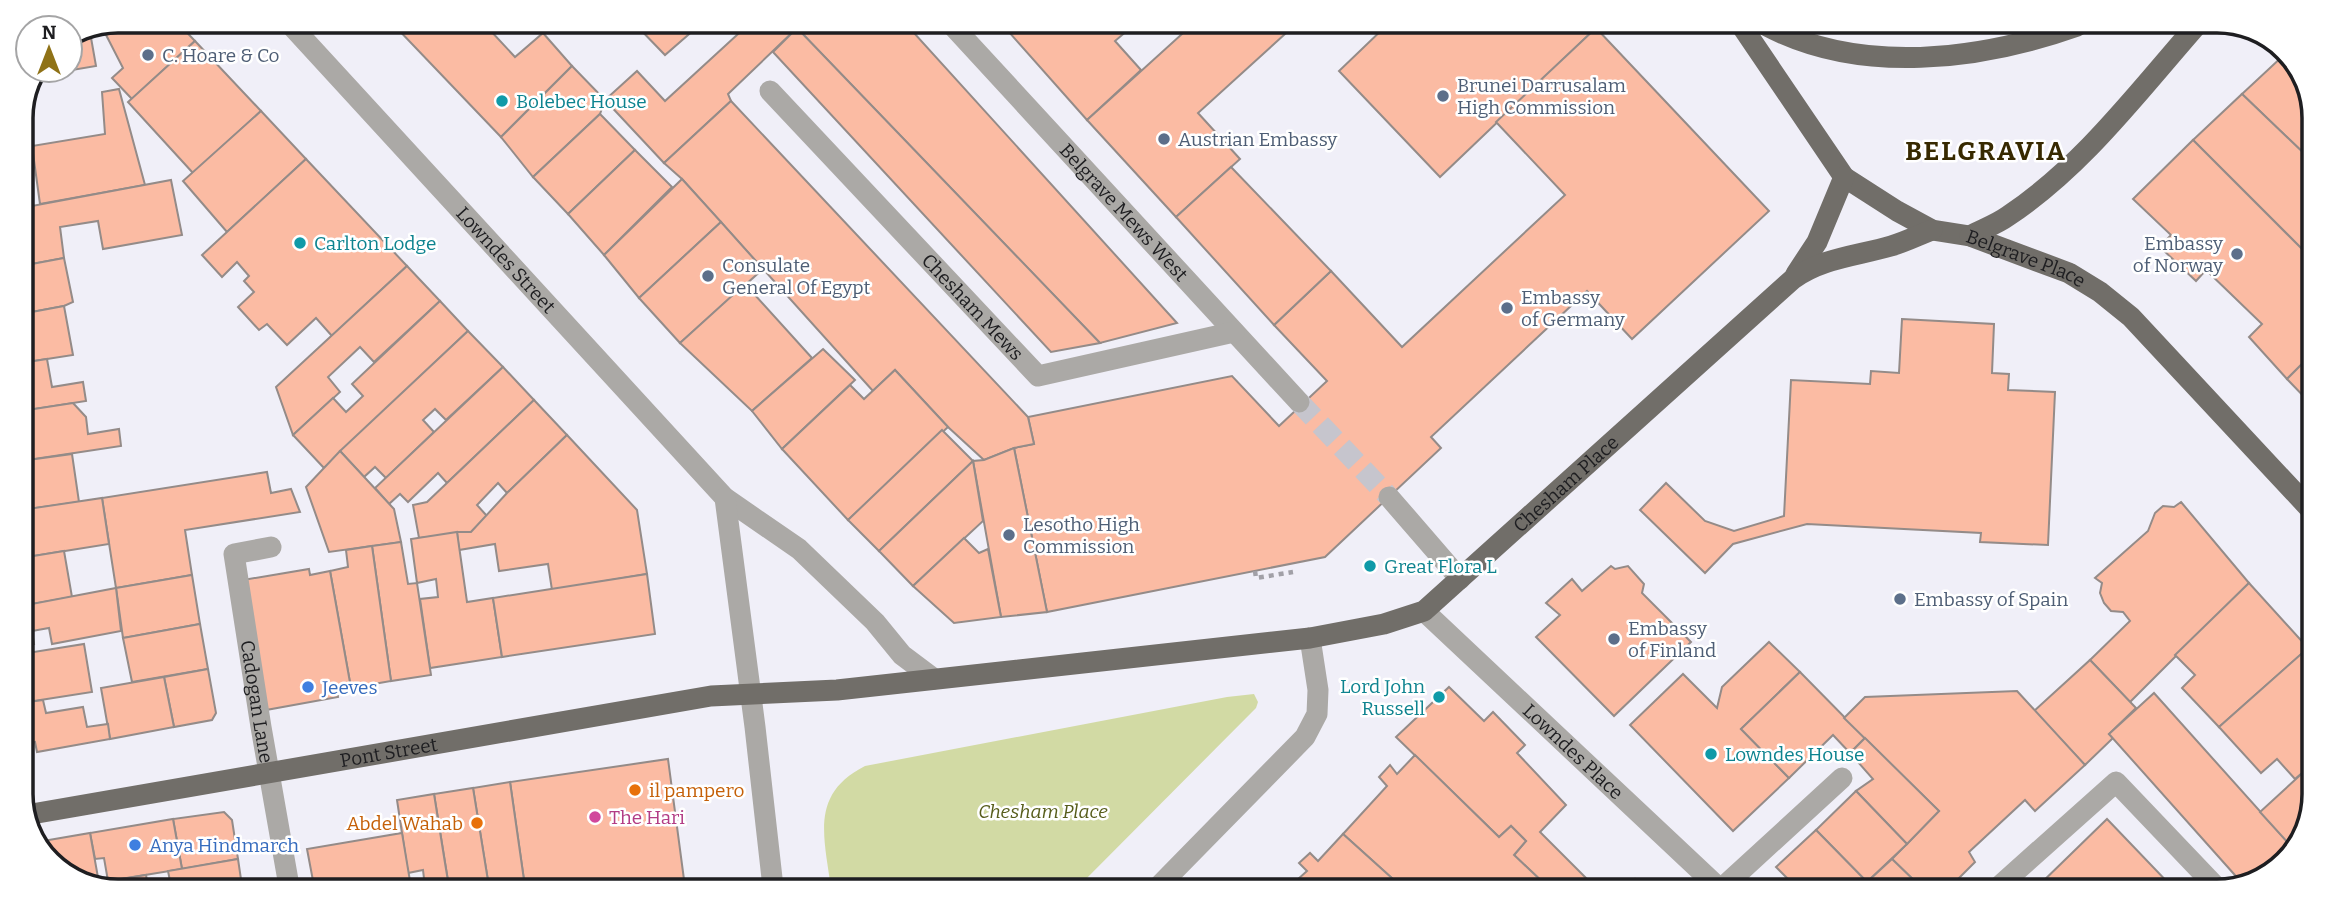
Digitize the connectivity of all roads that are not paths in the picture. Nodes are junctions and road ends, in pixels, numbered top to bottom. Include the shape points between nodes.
1 (298, 33) edge
2 (959, 33) edge
3 (1746, 33) edge
4 (1785, 33) edge
5 (2055, 33) edge
6 (2190, 33) edge
7 (770, 91) dead end
8 (1844, 177) junction
9 (1932, 230) junction
10 (1970, 236) junction
11 (1793, 279) junction
12 (1234, 332) junction
13 (1299, 402) tunnel mouth
14 (1389, 497) tunnel mouth
15 (725, 498) junction
16 (2302, 500) edge
17 (271, 547) dead end
18 (1460, 579) junction
19 (1424, 611) junction
20 (1310, 638) junction
21 (934, 678) junction
22 (750, 694) junction
23 (269, 771) junction
24 (1842, 778) dead end
25 (36, 813) edge
26 (288, 879) edge
27 (772, 879) edge
28 (1166, 879) edge
29 (1709, 879) edge
30 (1733, 879) edge
31 (2007, 879) edge
32 (2209, 879) edge

1 - 15 street, Lowndes Street
2 - 12 street, Belgrave Mews West
3 - 8 main road, Belgrave Place
4 - 5 main road via 1814,45 1917,59 2013,46
6 - 10 main road via 2053,181 2006,218
7 - 12 street, Chesham Mews via 1038,376
8 - 9 main road, Belgrave Place
8 - 11 main road, Chesham Place via 1817,242
9 - 10 main road, Belgrave Place
9 - 11 main road, Chesham Place via 1891,246 1829,260
10 - 16 main road, Belgrave Place via 2069,273 2100,292 2130,317
11 - 18 main road, Chesham Place
12 - 13 street, Belgrave Mews West
14 - 18 street
15 - 21 street via 799,549 876,622 902,655
15 - 22 street
17 - 23 street, Cadogan Lane via 234,554
18 - 19 main road, Chesham Place
19 - 20 main road, Chesham Place
19 - 29 street, Lowndes Place
20 - 21 main road, Chesham Place
20 - 28 street via 1317,714 1305,737
21 - 22 main road, Chesham Place via 837,690
22 - 23 main road, Pont Street via 711,696
22 - 27 street
23 - 25 main road, Pont Street
23 - 26 street, Cadogan Lane
24 - 30 street
31 - 32 street via 2116,782

